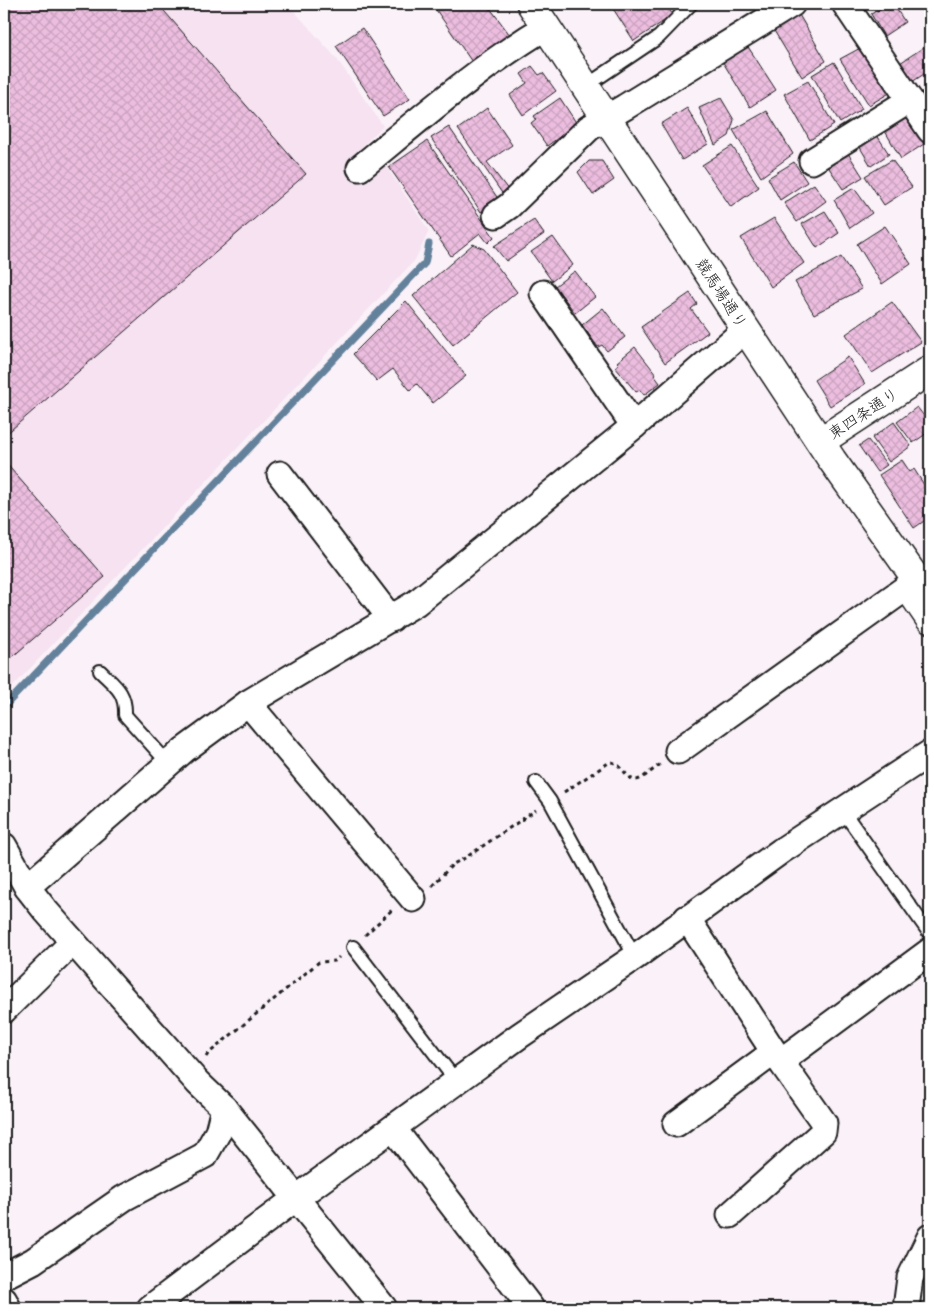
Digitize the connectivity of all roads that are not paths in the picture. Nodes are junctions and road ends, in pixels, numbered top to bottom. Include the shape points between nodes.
1 (531, 4) edge
2 (691, 4) edge
3 (792, 4) edge
4 (845, 4) edge
5 (546, 27) junction
6 (586, 86) junction
7 (910, 100) junction
8 (606, 118) junction
9 (930, 130) edge
10 (812, 161) dead end
11 (360, 168) dead end
12 (496, 215) dead end
13 (544, 293) dead end
14 (746, 329) junction
15 (930, 370) edge
16 (634, 426) junction
17 (821, 441) junction
18 (280, 474) dead end
19 (924, 586) edge
20 (391, 619) junction
21 (930, 619) edge
22 (100, 671) dead end
23 (248, 703) junction
24 (678, 750) road end
25 (930, 753) edge
26 (168, 763) junction
27 (536, 782) dead end
28 (843, 811) junction
29 (4, 846) edge
30 (28, 887) junction
31 (413, 899) dead end
32 (687, 918) junction
33 (930, 934) edge
34 (73, 942) junction
35 (352, 946) road end
36 (930, 951) edge
37 (635, 957) junction
38 (4, 1010) edge
39 (778, 1057) junction
40 (456, 1081) junction
41 (224, 1108) junction
42 (676, 1124) dead end
43 (393, 1128) junction
44 (295, 1199) junction
45 (730, 1215) dead end
46 (929, 1242) edge
47 (4, 1276) edge
48 (4, 1300) edge
49 (8, 1308) edge
50 (150, 1308) edge
51 (384, 1308) edge
52 (531, 1308) edge
53 (906, 1308) edge

1 - 5 street, 競馬場通り
2 - 6 lane via 659,37
3 - 8 street
4 - 7 street
5 - 6 street, 競馬場通り
5 - 11 street via 453,91
6 - 8 street, 競馬場通り
7 - 9 street
7 - 10 street
8 - 12 street via 589,128 510,206
8 - 14 street, 競馬場通り
13 - 16 street
14 - 16 street
14 - 17 street, 競馬場通り
15 - 17 street, 東四条通り
16 - 20 street via 416,604
17 - 19 street, 競馬場通り
18 - 20 street
19 - 21 street via 914,597
19 - 24 street
20 - 23 street
22 - 26 lane via 123,695 125,715
23 - 26 street
23 - 31 street
25 - 28 street
26 - 30 street
27 - 37 lane via 550,801
28 - 32 street
28 - 33 lane
29 - 30 street
30 - 34 street
32 - 37 street
32 - 39 street
34 - 38 street
34 - 41 street
35 - 40 lane
36 - 39 street
37 - 40 street
39 - 42 street
39 - 45 street via 824,1123 823,1132
40 - 43 street
41 - 44 street
41 - 47 street via 218,1132 205,1155 124,1198 33,1261
43 - 44 street
43 - 52 street
44 - 50 street
44 - 51 street
46 - 53 street via 910,1278
48 - 49 street

